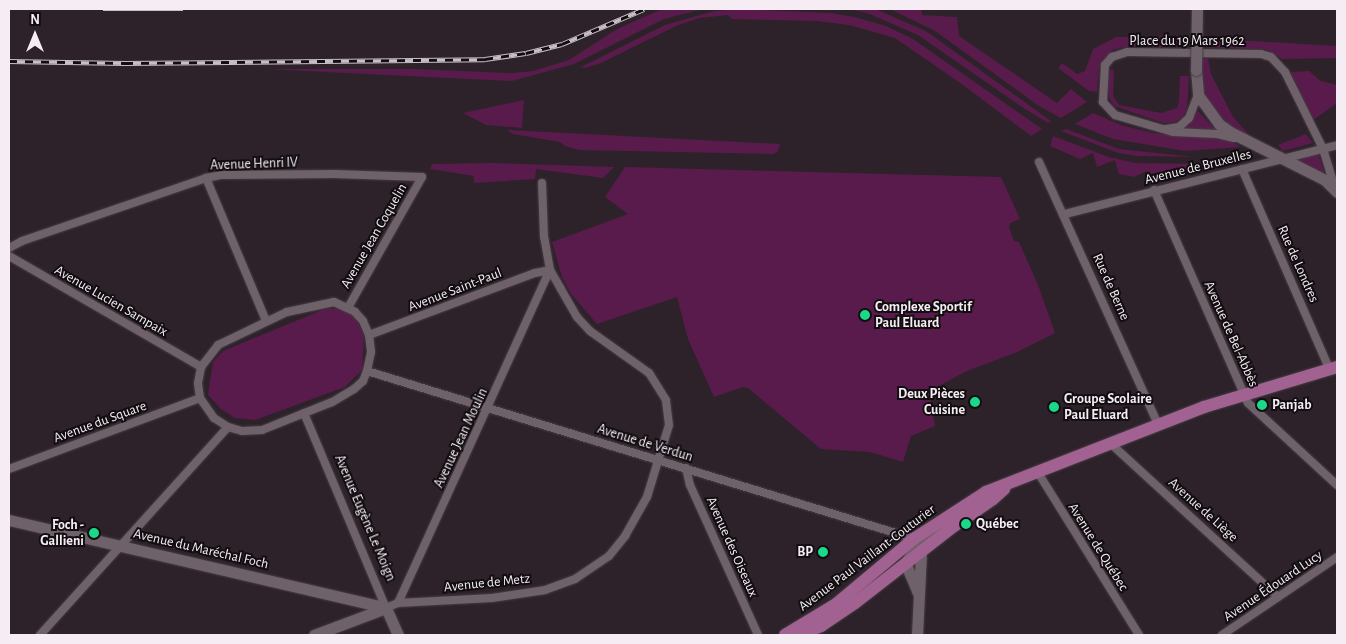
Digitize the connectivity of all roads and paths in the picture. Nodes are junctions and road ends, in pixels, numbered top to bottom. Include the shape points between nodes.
1 (1197, 9) edge
2 (1198, 95) junction
3 (1161, 129) junction
4 (1246, 141) junction
5 (1337, 145) edge
6 (1323, 149) junction
7 (1282, 159) junction
8 (1040, 162) dead end
9 (1242, 169) junction
10 (422, 177) joint
11 (206, 178) junction
12 (542, 183) dead end
13 (1154, 190) junction
14 (1336, 190) edge
15 (1065, 214) junction
16 (9, 248) edge
17 (9, 256) edge
18 (550, 270) junction
19 (348, 308) junction
20 (266, 321) junction
21 (369, 335) junction
22 (201, 367) junction
23 (1334, 368) edge
24 (367, 371) junction
25 (1244, 394) junction
26 (200, 398) junction
27 (489, 409) junction
28 (304, 413) junction
29 (1158, 424) junction
30 (228, 427) junction
31 (1110, 442) junction
32 (660, 460) junction
33 (686, 468) junction
34 (9, 469) edge
35 (1038, 471) junction
36 (1009, 483) junction
37 (1337, 485) edge
38 (9, 520) edge
39 (918, 545) junction
40 (122, 546) junction
41 (1337, 557) edge
42 (905, 563) junction
43 (918, 593) junction
44 (1278, 597) junction
45 (366, 603) junction
46 (398, 603) junction
47 (386, 608) junction
48 (367, 615) junction
49 (40, 635) edge
50 (314, 635) edge
51 (398, 635) edge
52 (758, 635) edge
53 (785, 635) edge
54 (800, 635) edge
55 (917, 635) edge
56 (1139, 635) edge
57 (1222, 635) edge

1 - 2 street, bridge
2 - 3 street via 1184,123 1179,127
2 - 4 street via 1219,124
3 - 4 street, Place du 19 Mars 1962 via 1218,134
3 - 6 street, Place du 19 Mars 1962 via 1115,115 1106,106 1102,97 1104,70 1112,56 1141,52 1271,56 1285,72
4 - 7 street
5 - 6 street, Avenue de Bruxelles
6 - 7 street, Avenue de Bruxelles
6 - 14 street
7 - 9 street, Avenue de Bruxelles
7 - 14 street via 1308,170
8 - 15 street, Rue de Berne
9 - 13 street, Avenue de Bruxelles
9 - 23 street, Rue de Londres
10 - 11 street, Avenue Henri IV via 265,174
10 - 19 street, Avenue Jean Coquelin
11 - 16 street, Avenue Henri IV
11 - 20 street
12 - 18 street via 544,237
13 - 15 street, Avenue de Bruxelles
13 - 25 street, Avenue de Bel-Abbès
15 - 29 street, Rue de Berne
17 - 22 street, Avenue Lucien Sampaix
18 - 21 street, Avenue Saint-Paul
18 - 27 street, Avenue Jean Moulin
18 - 32 street, Avenue de Metz via 577,317 590,331 649,373 658,386 666,400 669,425
19 - 20 street via 334,302 315,304
19 - 21 street via 363,321
20 - 22 street via 218,345
21 - 24 street via 371,352
22 - 26 street
23 - 25 main road, Avenue Paul Vaillant-Couturier
24 - 27 street, Avenue de Verdun
24 - 28 street via 363,381 348,394
25 - 29 main road, Avenue Paul Vaillant-Couturier
25 - 37 street, Avenue de Bel-Abbès via 1248,403
26 - 30 street via 214,418
26 - 34 street, Avenue du Square
27 - 32 street, Avenue de Verdun
27 - 46 street, Avenue Jean Moulin
28 - 30 street via 262,430 242,431
28 - 47 street, Avenue Eugène Le Moign
29 - 31 main road, Avenue Paul Vaillant-Couturier
30 - 40 street
31 - 35 main road, Avenue Paul Vaillant-Couturier
31 - 44 street, Avenue de Liège
32 - 33 street, Avenue de Verdun
32 - 46 street, Avenue de Metz via 640,512 625,536 609,556 576,579 545,590 492,598
33 - 39 street, Avenue de Verdun
33 - 52 street, Avenue des Oiseaux via 690,485
35 - 36 main road, Avenue Paul Vaillant-Couturier
35 - 56 street, Avenue de Québec
36 - 39 main road, Avenue Paul Vaillant-Couturier via 993,499
36 - 39 main road, Avenue Paul Vaillant-Couturier via 967,504
38 - 40 street, Avenue du Maréchal Foch
39 - 42 main road, Avenue Paul Vaillant-Couturier
39 - 43 street
39 - 53 main road, Avenue Paul Vaillant-Couturier via 836,604
40 - 45 street, Avenue du Maréchal Foch
40 - 49 street
41 - 44 street, Avenue Édouard Lucy
42 - 43 street
42 - 54 main road, Avenue Paul Vaillant-Couturier via 821,626
43 - 55 street
44 - 57 street, Avenue Édouard Lucy
45 - 47 street, Avenue du Maréchal Foch
45 - 48 street
46 - 47 street
47 - 48 street
47 - 51 street, Avenue Eugène Le Moign
48 - 50 street

